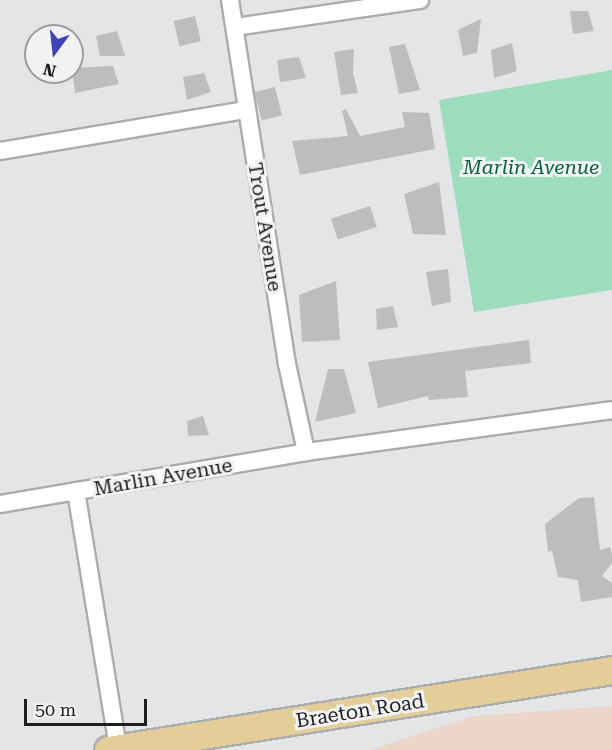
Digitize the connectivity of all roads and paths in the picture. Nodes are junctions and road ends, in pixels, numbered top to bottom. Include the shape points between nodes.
1 (230, 0) edge
2 (420, 0) edge
3 (235, 27) junction
4 (246, 110) junction
5 (0, 151) edge
6 (612, 410) edge
7 (306, 452) junction
8 (76, 492) junction
9 (0, 504) edge
10 (612, 670) edge
11 (113, 749) edge

1 - 3 street, Trout Avenue
2 - 3 street
3 - 4 street, Trout Avenue
4 - 5 street
4 - 7 street, Trout Avenue via 286,364
6 - 7 street, Marlin Avenue
7 - 8 street, Marlin Avenue
8 - 9 street, Marlin Avenue
8 - 11 street
10 - 11 main road, Braeton Road

